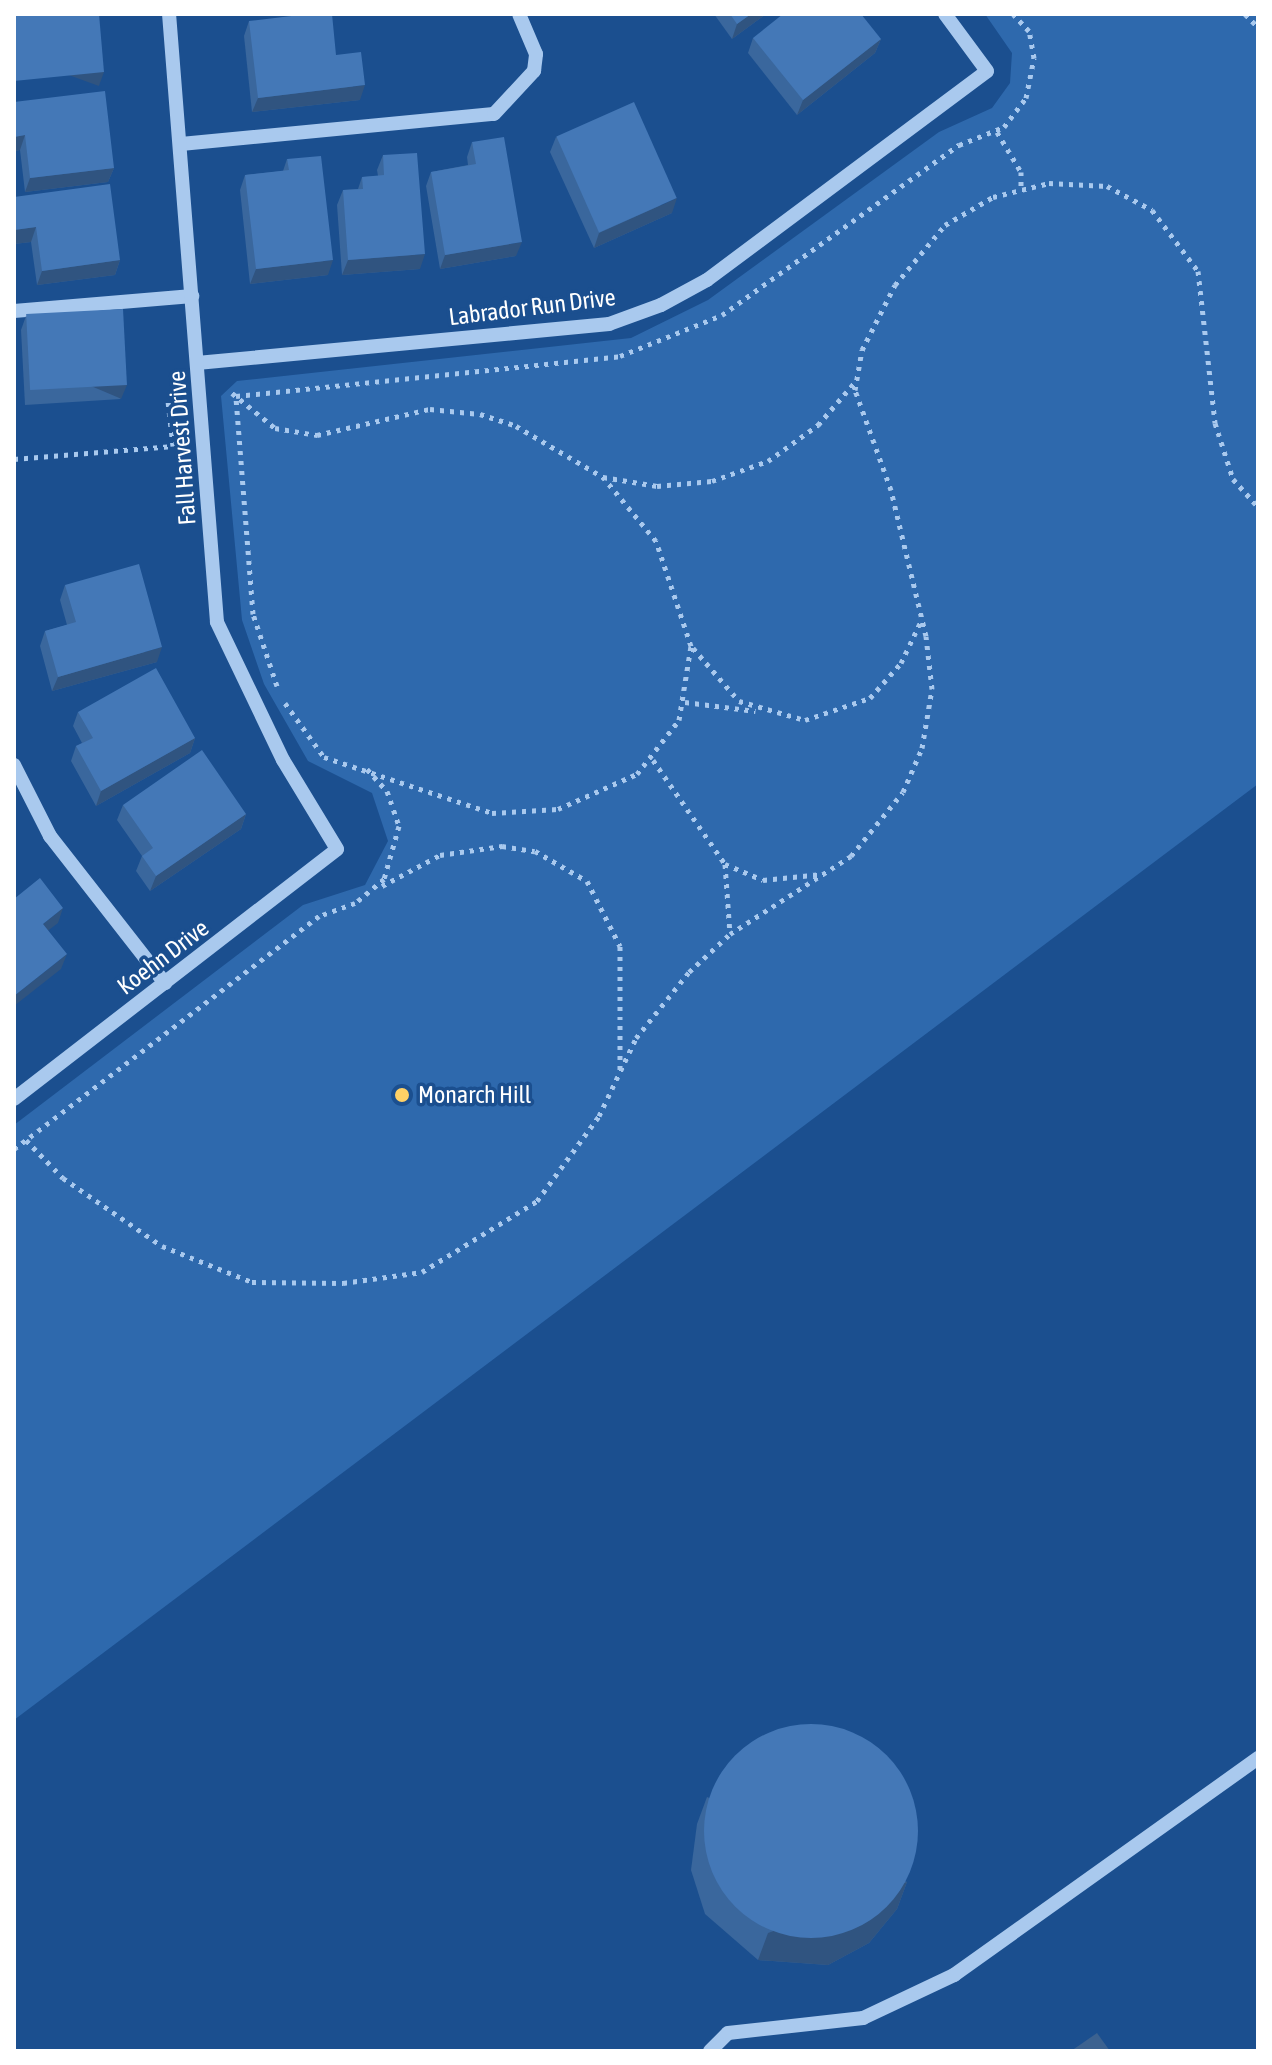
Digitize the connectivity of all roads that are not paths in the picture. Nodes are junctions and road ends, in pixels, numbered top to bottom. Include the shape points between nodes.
1 (169, 14) edge
2 (519, 14) edge
3 (945, 14) edge
4 (181, 144) junction
5 (192, 296) junction
6 (14, 311) edge
7 (197, 363) junction
8 (14, 765) edge
9 (337, 849) joint
10 (165, 983) junction
11 (14, 1099) edge
12 (1258, 1758) edge
13 (710, 2051) edge

1 - 4 street, Fall Harvest Drive
2 - 4 street via 536,54 534,71 494,114
3 - 7 street, Labrador Run Drive via 987,71 707,280 609,324
4 - 5 street, Fall Harvest Drive
5 - 6 street
5 - 7 street, Fall Harvest Drive
7 - 9 street, Fall Harvest Drive via 217,622 283,760
8 - 10 street via 50,836
9 - 10 street, Koehn Drive
10 - 11 street, Koehn Drive
12 - 13 street via 954,1975 863,2018 728,2033

